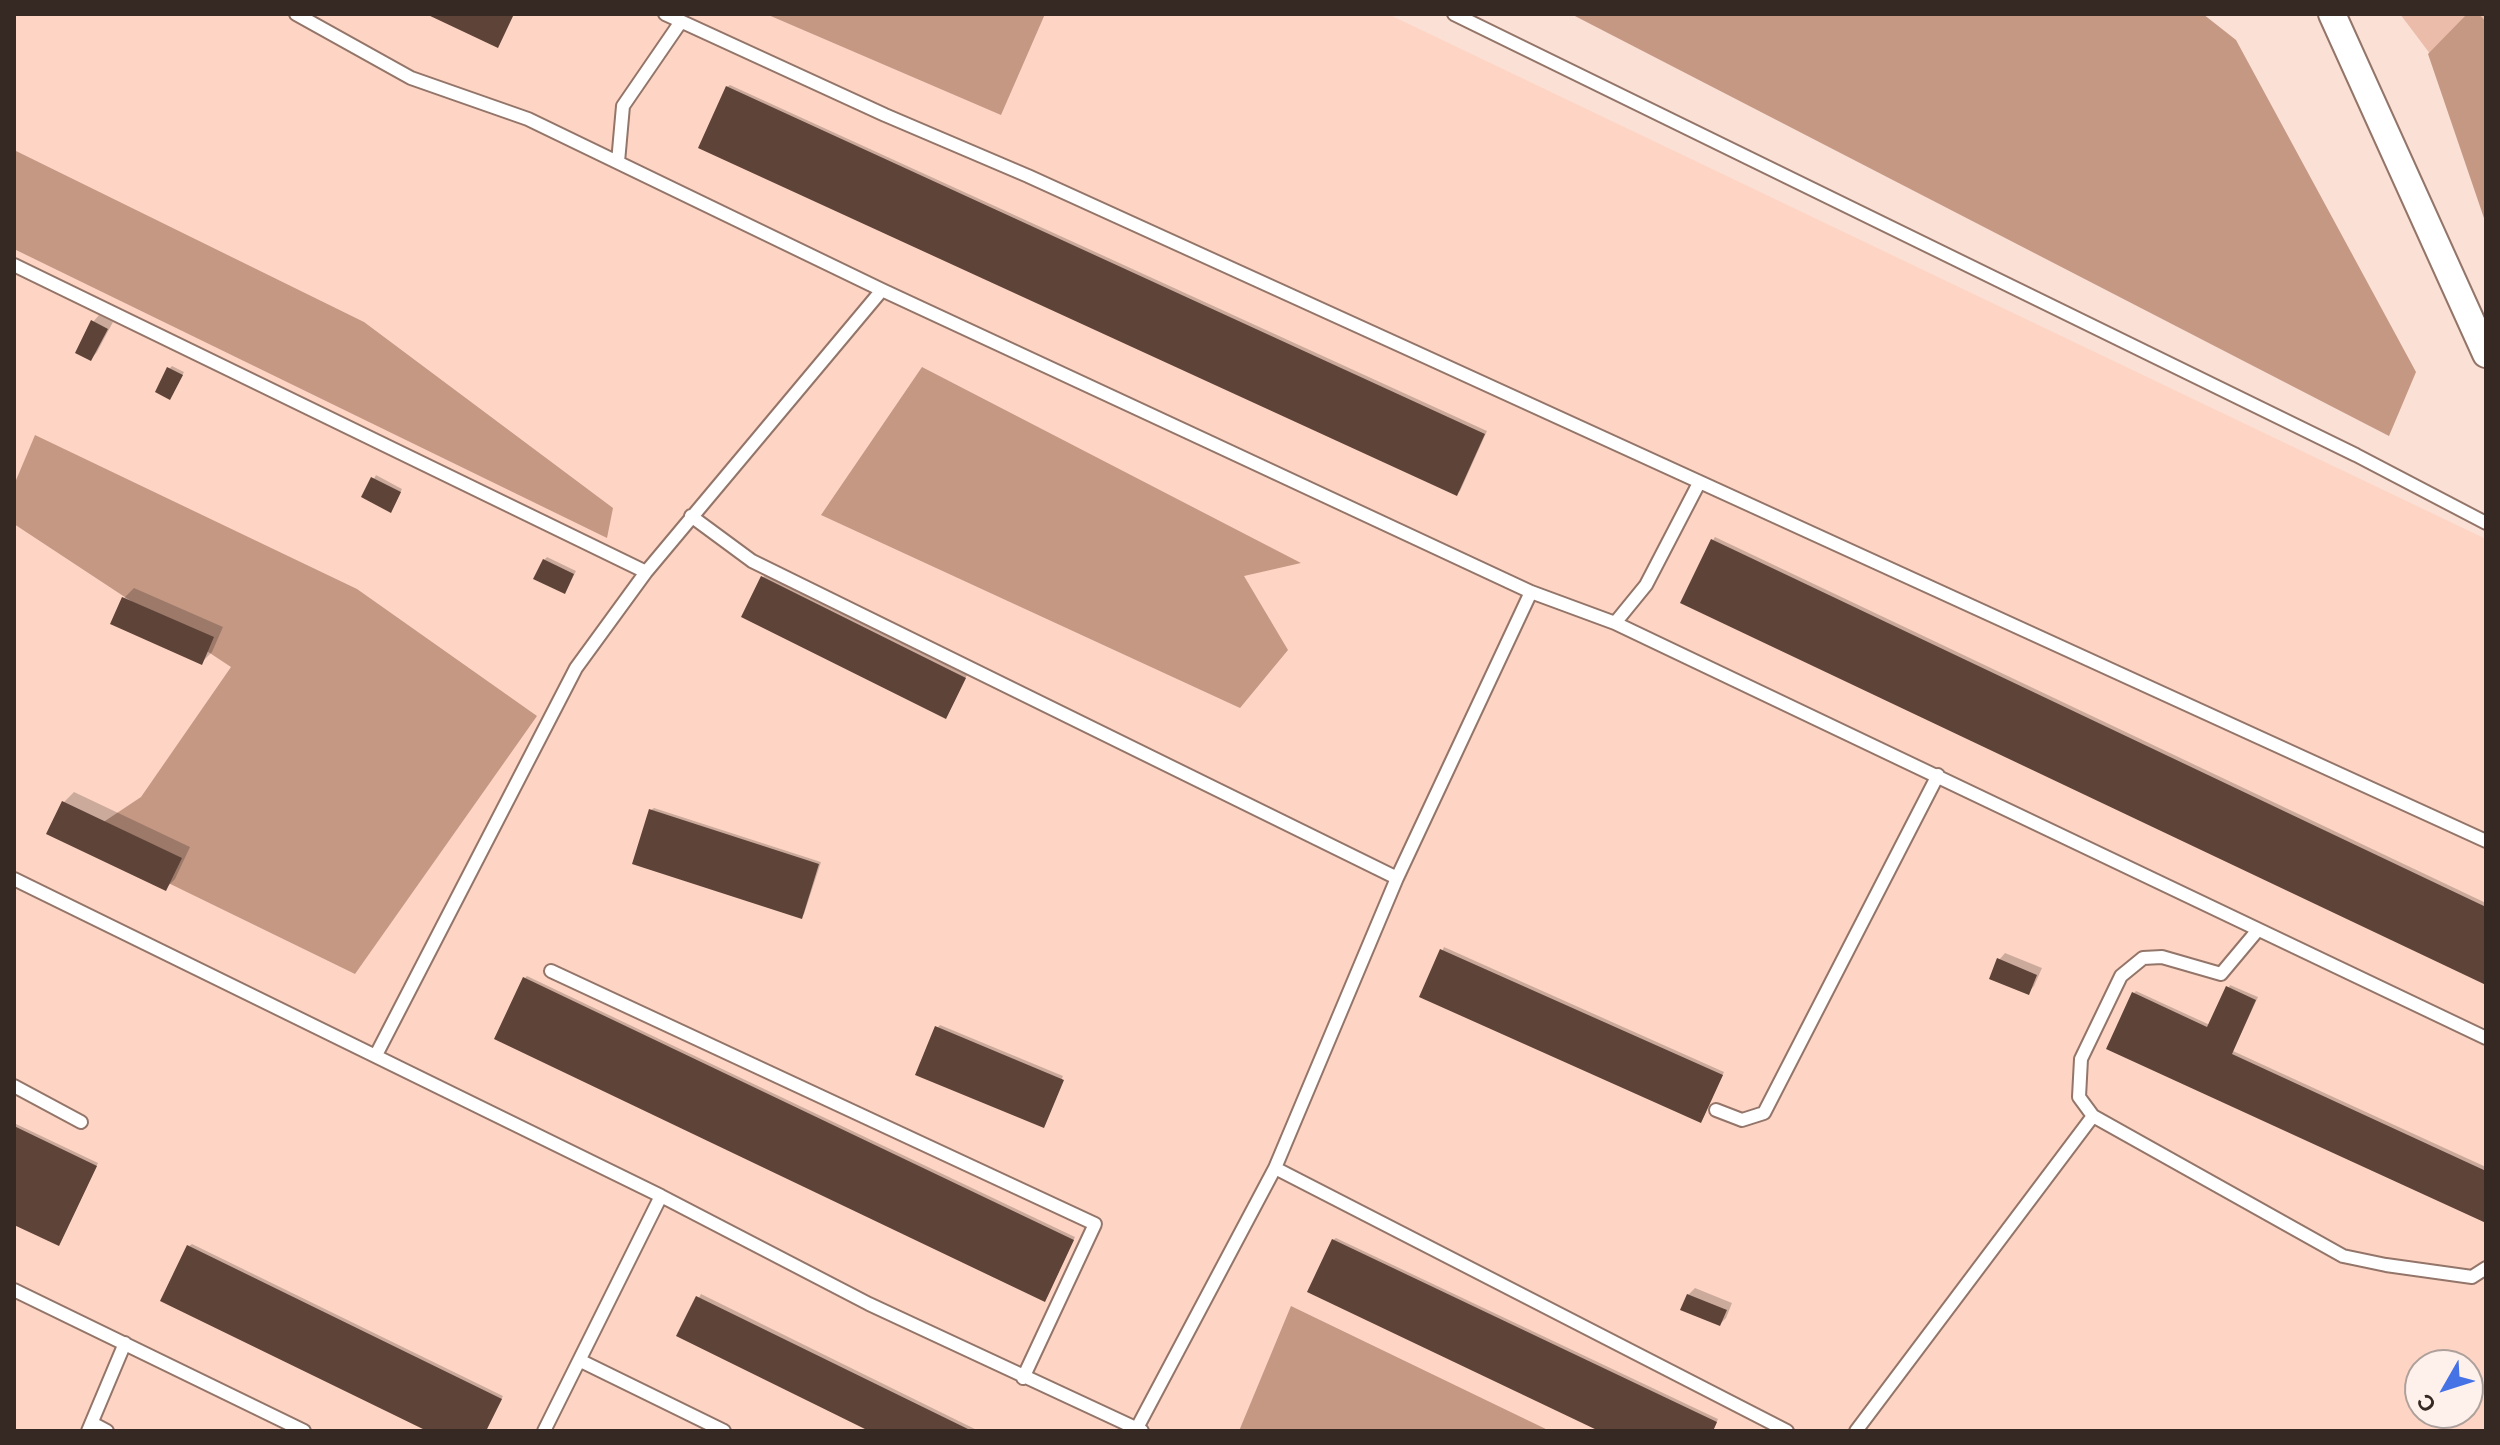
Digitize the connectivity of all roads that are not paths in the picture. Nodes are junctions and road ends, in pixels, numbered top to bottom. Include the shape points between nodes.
1 (296, 14) edge
2 (665, 14) edge
3 (1454, 14) edge
4 (2332, 14) edge
5 (680, 23) junction
6 (618, 162) junction
7 (14, 265) edge
8 (882, 290) junction
9 (2486, 354) edge
10 (1699, 483) junction
11 (691, 516) junction
12 (2486, 523) edge
13 (646, 572) junction
14 (1531, 592) junction
15 (1615, 623) junction
16 (1938, 775) junction
17 (2486, 841) edge
18 (1397, 878) junction
19 (14, 879) edge
20 (2257, 931) junction
21 (551, 971) dead end
22 (2486, 1038) edge
23 (376, 1055) junction
24 (14, 1086) edge
25 (1716, 1110) dead end
26 (2093, 1116) junction
27 (81, 1122) dead end
28 (1275, 1168) junction
29 (661, 1196) junction
30 (2486, 1268) edge
31 (14, 1290) edge
32 (125, 1343) junction
33 (581, 1361) junction
34 (1023, 1378) junction
35 (90, 1427) edge
36 (1139, 1430) edge
37 (107, 1431) edge
38 (304, 1431) edge
39 (544, 1431) edge
40 (724, 1431) edge
41 (1787, 1431) edge
42 (1856, 1431) edge

1 - 6 lane via 411,78 528,119
2 - 5 lane
3 - 12 lane
4 - 9 street
5 - 6 lane via 623,106
5 - 10 lane via 1042,182
6 - 8 lane
7 - 13 lane
8 - 11 lane
8 - 14 lane
10 - 15 lane via 1646,585
10 - 17 lane
11 - 13 lane
11 - 18 lane via 752,561
13 - 23 lane via 576,668
14 - 15 lane
14 - 18 lane
15 - 16 lane
16 - 20 lane
16 - 25 lane via 1764,1113 1742,1120
18 - 28 lane
19 - 23 lane
20 - 22 lane
20 - 26 lane via 2221,974 2162,957 2143,958 2121,976 2081,1059 2079,1097
21 - 34 lane via 1095,1224
23 - 29 lane
24 - 27 lane
26 - 30 lane via 2343,1256 2472,1277
26 - 42 lane
28 - 36 lane
28 - 41 lane
29 - 33 lane
29 - 34 lane
31 - 32 lane
32 - 35 lane
32 - 38 lane
33 - 39 lane
33 - 40 lane
34 - 36 lane
35 - 37 lane

